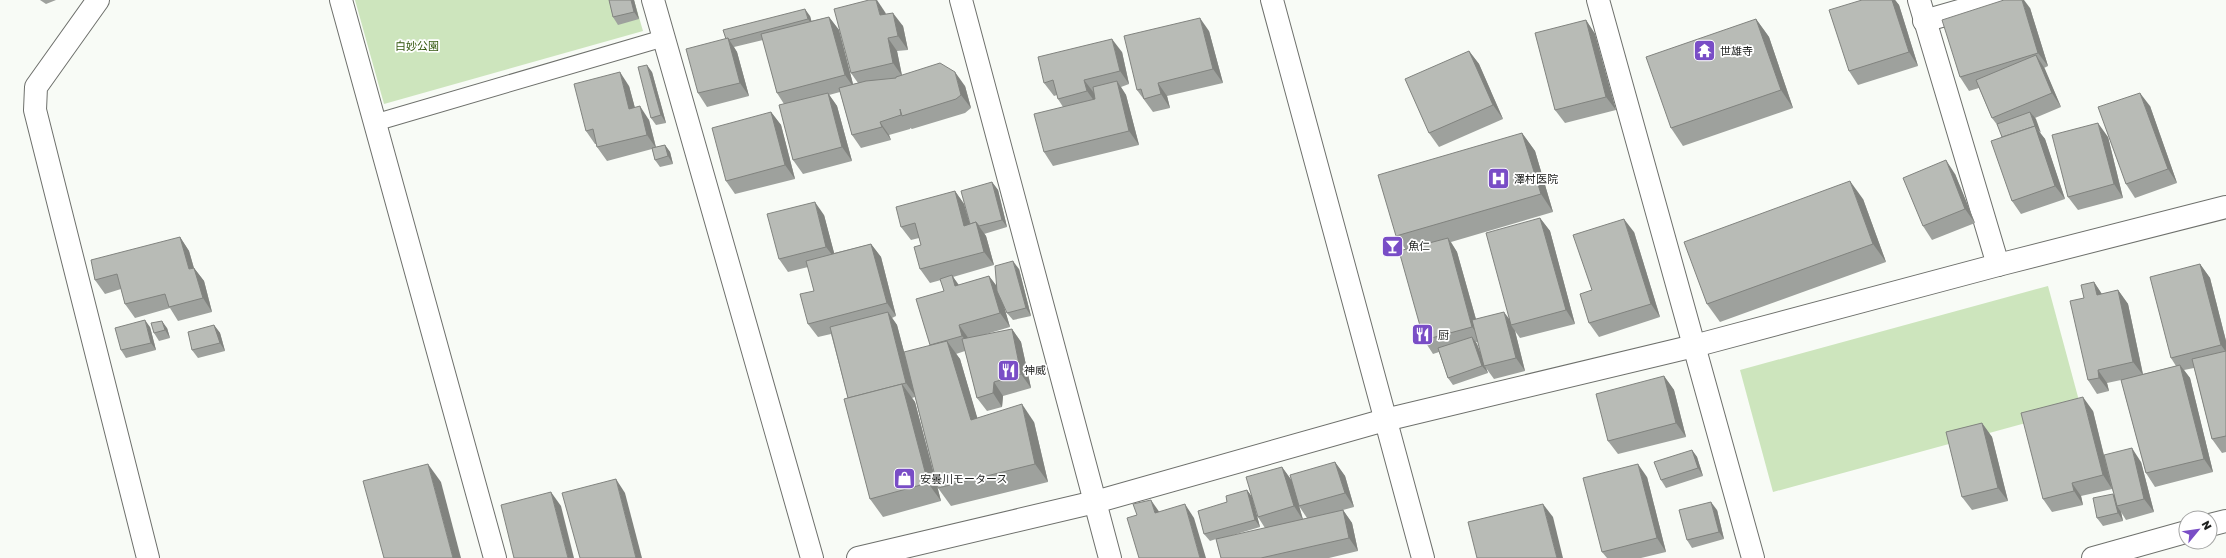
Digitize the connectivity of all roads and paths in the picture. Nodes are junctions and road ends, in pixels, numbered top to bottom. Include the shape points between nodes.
1 (98, 0) edge
2 (340, 0) edge
3 (653, 0) edge
4 (961, 0) edge
5 (1272, 0) edge
6 (1598, 0) edge
7 (1919, 0) edge
8 (1998, 0) edge
9 (1924, 21) junction
10 (664, 38) junction
11 (374, 122) junction
12 (2226, 207) edge
13 (1998, 265) junction
14 (1694, 346) junction
15 (1385, 420) junction
16 (1095, 502) junction
17 (2178, 535) edge
18 (2127, 554) edge
19 (148, 558) edge
20 (494, 558) edge
21 (812, 558) edge
22 (858, 558) edge
23 (1110, 558) edge
24 (1423, 558) edge
25 (1753, 558) edge
26 (2093, 558) edge

1 - 19 street via 36,87 35,110
2 - 11 street
3 - 10 street
4 - 16 street
5 - 15 street
6 - 14 street
7 - 9 street
8 - 9 street
9 - 13 street
10 - 11 lane
10 - 21 street
11 - 20 street
12 - 13 street
13 - 14 street
14 - 15 street
14 - 25 street
15 - 16 street
15 - 24 street
16 - 22 street
16 - 23 street
17 - 18 street
18 - 26 street

